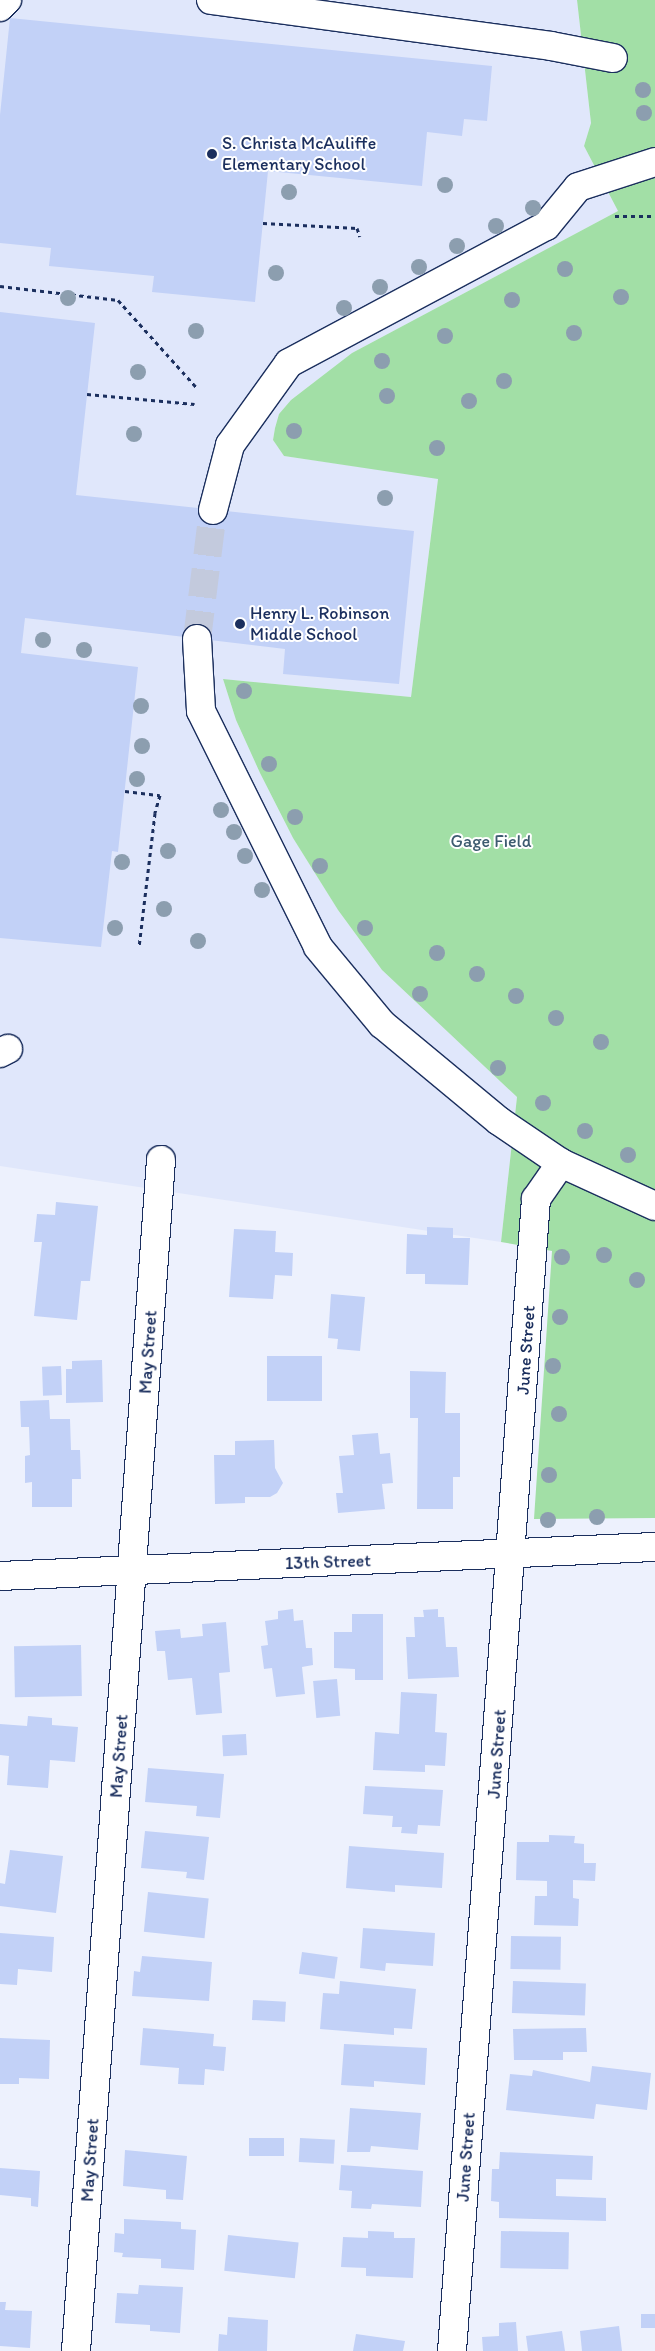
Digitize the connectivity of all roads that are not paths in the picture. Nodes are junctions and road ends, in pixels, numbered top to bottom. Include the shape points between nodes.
1 (7, 0) edge
2 (210, 0) edge
3 (0, 7) edge
4 (613, 58) dead end
5 (655, 162) edge
6 (213, 510) tunnel mouth
7 (197, 639) tunnel mouth
8 (161, 1160) dead end
9 (561, 1164) junction
10 (655, 1206) edge
11 (655, 1547) edge
12 (513, 1554) junction
13 (132, 1570) junction
14 (0, 1576) edge
15 (76, 2351) edge
16 (452, 2351) edge

1 - 3 street
2 - 4 street via 551,46
5 - 6 street via 578,187 546,226 289,364 230,445
7 - 9 street via 201,711 318,948 382,1024 499,1121
8 - 13 street, May Street
9 - 10 street
9 - 12 street, June Street via 536,1199
11 - 12 street, 13th Street
12 - 13 street, 13th Street
12 - 16 street, June Street
13 - 14 street, 13th Street
13 - 15 street, May Street

